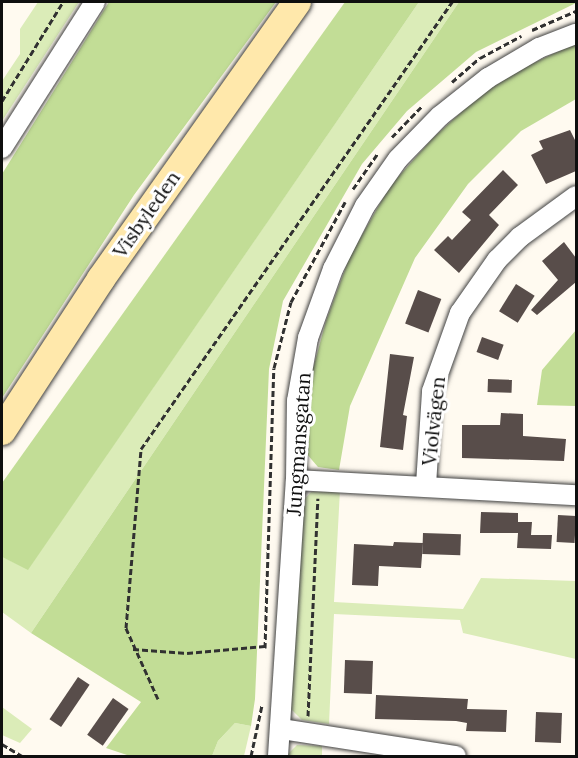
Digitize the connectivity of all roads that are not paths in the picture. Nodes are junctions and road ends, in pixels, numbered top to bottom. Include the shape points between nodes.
1 (95, 2) edge
2 (297, 2) edge
3 (576, 34) edge
4 (2, 148) edge
5 (576, 196) edge
6 (2, 431) edge
7 (296, 480) junction
8 (426, 485) junction
9 (576, 495) edge
10 (281, 729) junction
11 (278, 756) edge
12 (456, 756) edge

1 - 4 street
2 - 6 main road, Visbyleden via 101,279
3 - 7 street, Jungmansgatan via 539,48 488,78 440,116 398,159 365,206 333,269 308,338 297,401
5 - 8 street, Violvägen via 520,237 497,260 460,313 432,391
7 - 8 street
7 - 10 street, Jungmansgatan
8 - 9 street
10 - 11 street, Jungmansgatan
10 - 12 street

